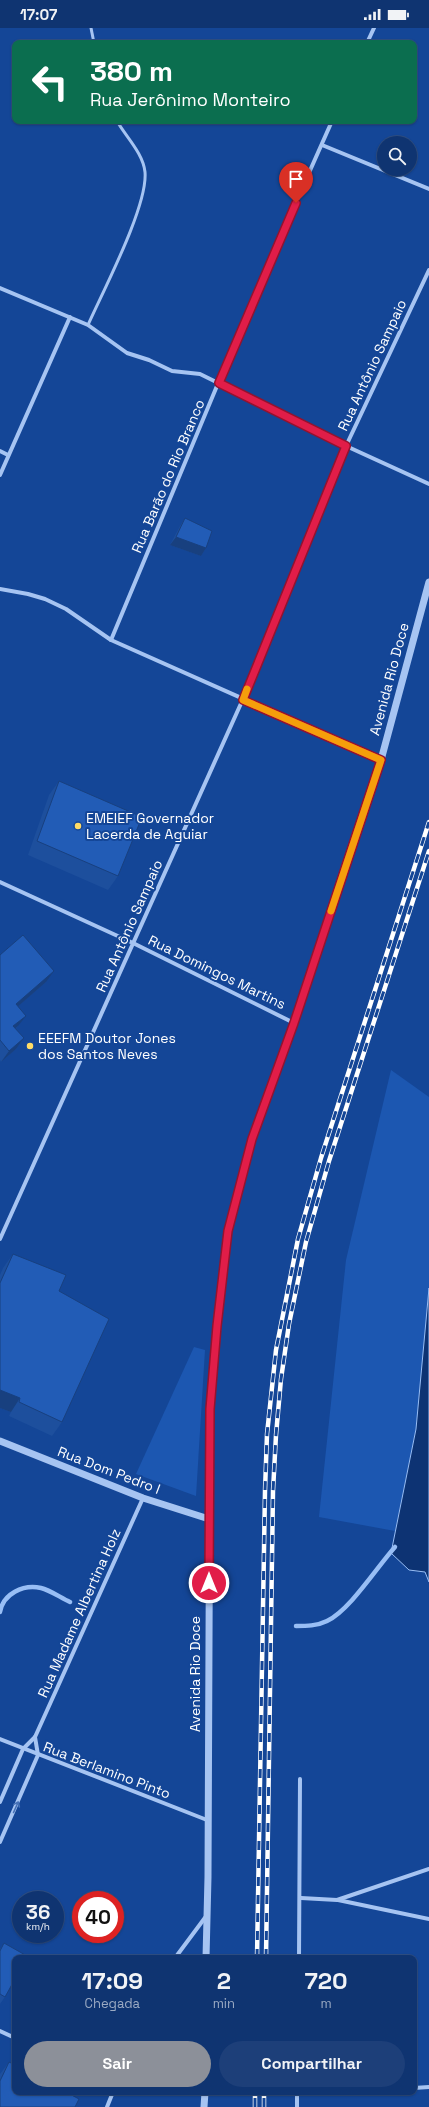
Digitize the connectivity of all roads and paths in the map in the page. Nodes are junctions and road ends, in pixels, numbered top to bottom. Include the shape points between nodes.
1 (91, 28) edge
2 (374, 28) edge
3 (93, 40) edge
4 (368, 40) edge
5 (120, 124) edge
6 (331, 124) edge
7 (322, 145) junction
8 (429, 189) edge
9 (429, 270) edge
10 (0, 288) edge
11 (70, 318) junction
12 (88, 325) junction
13 (219, 383) junction
14 (346, 446) junction
15 (0, 451) edge
16 (8, 455) junction
17 (0, 475) edge
18 (429, 484) edge
19 (429, 582) edge
20 (0, 589) edge
21 (111, 640) junction
22 (243, 700) junction
23 (381, 760) junction
24 (0, 882) edge
25 (133, 943) junction
26 (294, 1023) junction
27 (0, 1239) edge
28 (0, 1441) edge
29 (143, 1498) junction
30 (209, 1520) junction
31 (35, 1737) junction
32 (0, 1739) edge
33 (23, 1750) junction
34 (38, 1755) junction
35 (300, 1779) dead end
36 (0, 1802) edge
37 (207, 1820) junction
38 (0, 1842) edge
39 (429, 1869) edge
40 (301, 1898) junction
41 (337, 1900) junction
42 (207, 1915) junction
43 (429, 1919) edge
44 (178, 1955) edge
45 (206, 1955) edge
46 (300, 1955) edge
47 (0, 2031) edge
48 (12, 2037) edge
49 (417, 2088) edge
50 (429, 2088) edge
51 (112, 2095) edge
52 (205, 2095) edge
53 (297, 2095) edge
54 (107, 2107) edge
55 (204, 2107) edge
56 (297, 2107) edge

1 - 3 lane
2 - 4 street
5 - 12 lane via 145,171 143,191 116,264
6 - 7 street, Rua Barão do Rio Branco
7 - 8 street
7 - 13 street, Rua Barão do Rio Branco via 257,290
9 - 14 street, Rua Antônio Sampaio
10 - 11 street
11 - 12 street
11 - 16 street
12 - 13 street via 127,353 172,371 200,374
13 - 14 street
13 - 21 street, Rua Barão do Rio Branco
14 - 18 street
14 - 22 street, Rua Antônio Sampaio
15 - 16 street
16 - 17 street
19 - 23 street, Avenida Rio Doce
20 - 21 street via 45,599 66,609
21 - 22 street
22 - 23 street
22 - 25 street, Rua Antônio Sampaio
23 - 26 street, Avenida Rio Doce
24 - 25 street, Rua Domingos Martins
25 - 26 street, Rua Domingos Martins
25 - 27 street, Rua Antônio Sampaio
26 - 30 street, Avenida Rio Doce via 252,1139 228,1231 210,1409
28 - 29 street, Rua Dom Pedro I
29 - 30 street, Rua Dom Pedro I
29 - 31 street, Rua Madame Albertina Holz
30 - 37 street, Avenida Rio Doce
31 - 33 street, Rua Madame Albertina Holz
31 - 34 street
32 - 33 street, Rua Berlamino Pinto
33 - 34 street, Rua Berlamino Pinto
33 - 36 street, Rua Madame Albertina Holz
34 - 37 street, Rua Berlamino Pinto
38 -> 34 street
35 - 40 street
37 - 42 street, Avenida Rio Doce
39 - 41 street
40 - 41 street
40 - 46 street
41 - 43 street
42 - 44 street
42 - 45 street, Avenida Rio Doce
47 - 48 street
49 - 50 street
51 - 54 street
52 - 55 street
53 - 56 street

